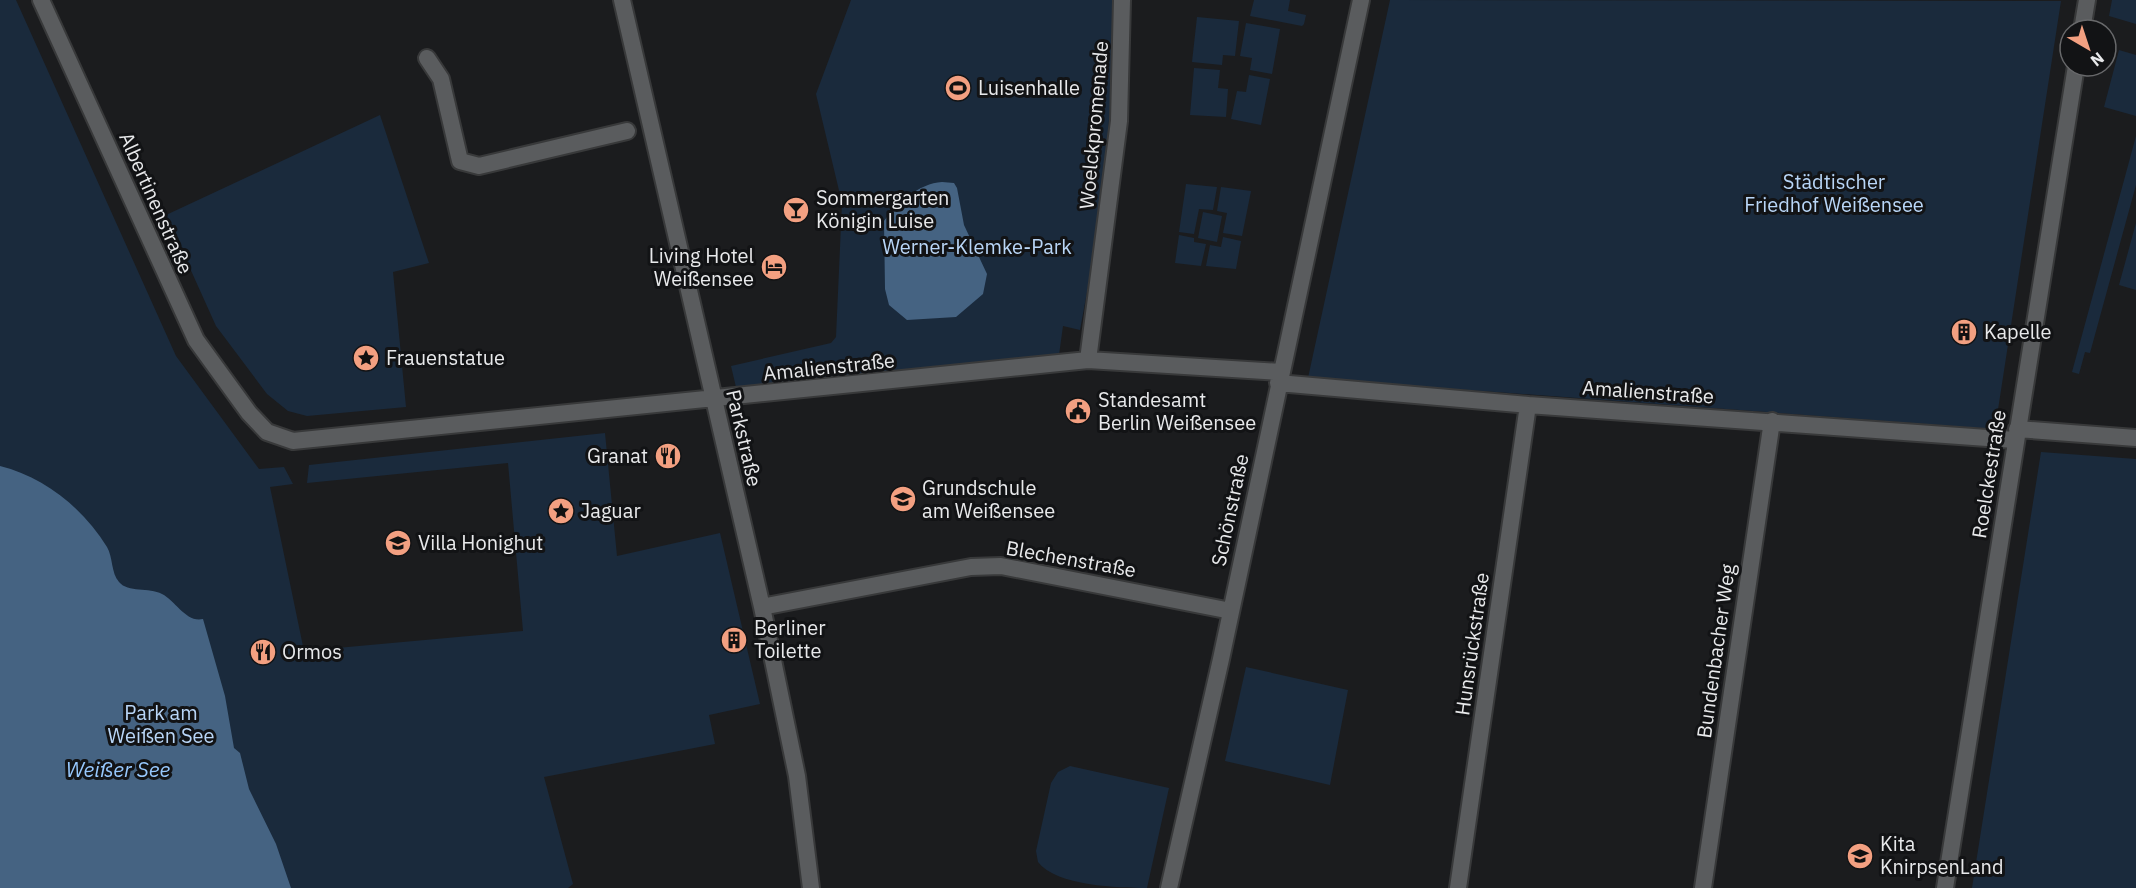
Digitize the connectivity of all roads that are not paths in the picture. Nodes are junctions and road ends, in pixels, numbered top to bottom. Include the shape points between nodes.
1 (42, 0) edge
2 (622, 0) edge
3 (1122, 0) edge
4 (1360, 0) edge
5 (2087, 0) edge
6 (2084, 18) edge
7 (427, 58) dead end
8 (2074, 78) edge
9 (627, 130) dead end
10 (1088, 360) junction
11 (1279, 377) junction
12 (713, 401) junction
13 (1528, 405) junction
14 (249, 413) joint
15 (1772, 421) junction
16 (2016, 434) junction
17 (2136, 438) edge
18 (762, 607) junction
19 (1231, 611) junction
20 (811, 888) edge
21 (1169, 888) edge
22 (1458, 888) edge
23 (1703, 888) edge
24 (1945, 888) edge

1 - 14 street, Albertinenstraße via 196,340
2 - 12 street, Parkstraße
3 - 10 street, Woelckpromenade via 1119,121
4 - 11 street, Schönstraße
5 - 6 street
7 - 9 street via 441,79 460,161 468,165 479,166
8 - 16 street, Roelckestraße
10 - 11 street, Amalienstraße
10 - 12 street, Amalienstraße
11 - 13 street, Amalienstraße
11 - 19 street, Schönstraße
12 - 14 street, Amalienstraße via 293,441 267,432
12 - 18 street, Parkstraße
13 - 15 street, Amalienstraße
13 - 22 street, Hunsrückstraße
15 - 16 street, Amalienstraße
15 - 23 street, Bundenbacher Weg
16 - 17 street, Amalienstraße
16 - 24 street, Roelckestraße
18 - 19 street, Blechenstraße via 971,567 1001,566
18 - 20 street, Parkstraße via 797,776
19 - 21 street, Schönstraße

